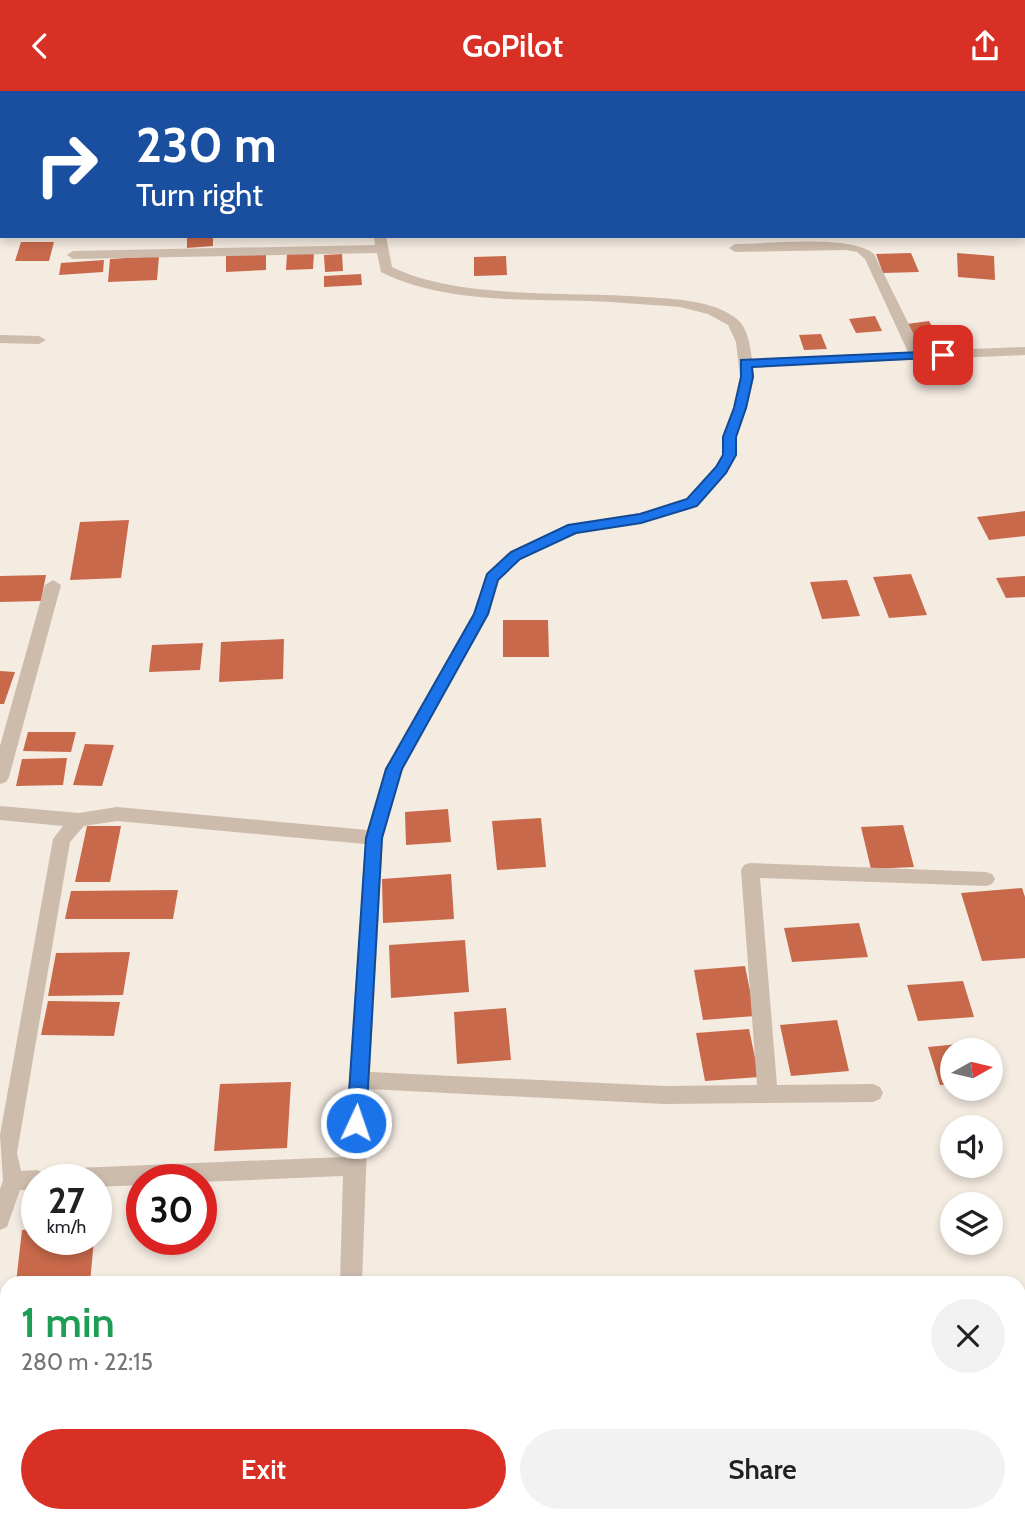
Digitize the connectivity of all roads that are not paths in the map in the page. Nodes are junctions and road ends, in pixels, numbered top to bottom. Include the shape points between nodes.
1 (381, 239) edge
2 (735, 248) dead end
3 (73, 255) dead end
4 (0, 339) edge
5 (39, 340) dead end
6 (1024, 352) edge
7 (917, 356) junction
8 (745, 363) junction
9 (53, 585) dead end
10 (0, 777) edge
11 (0, 813) edge
12 (79, 820) junction
13 (374, 838) junction
14 (986, 879) dead end
15 (359, 1080) junction
16 (873, 1093) dead end
17 (768, 1094) junction
18 (354, 1166) junction
19 (112, 1176) edge
20 (13, 1181) junction
21 (21, 1181) edge
22 (0, 1220) edge
23 (351, 1276) edge

1 - 3 street
1 - 8 street via 386,269 418,283 680,303 713,311 734,323 743,342
2 - 7 street via 861,249 870,257
4 - 5 street
6 - 7 street
7 - 8 street
8 - 13 street via 747,377 729,437 729,455 692,502 641,518 573,529 516,555 492,578 481,614 394,769
9 - 10 street
11 - 12 street
12 - 13 street via 117,814
12 - 20 street via 62,839 8,1153
13 - 15 street
14 - 17 street via 750,870
15 - 17 street via 664,1095
15 - 18 street
16 - 17 street
18 - 19 street
18 - 23 street
20 - 21 street
20 - 22 street

